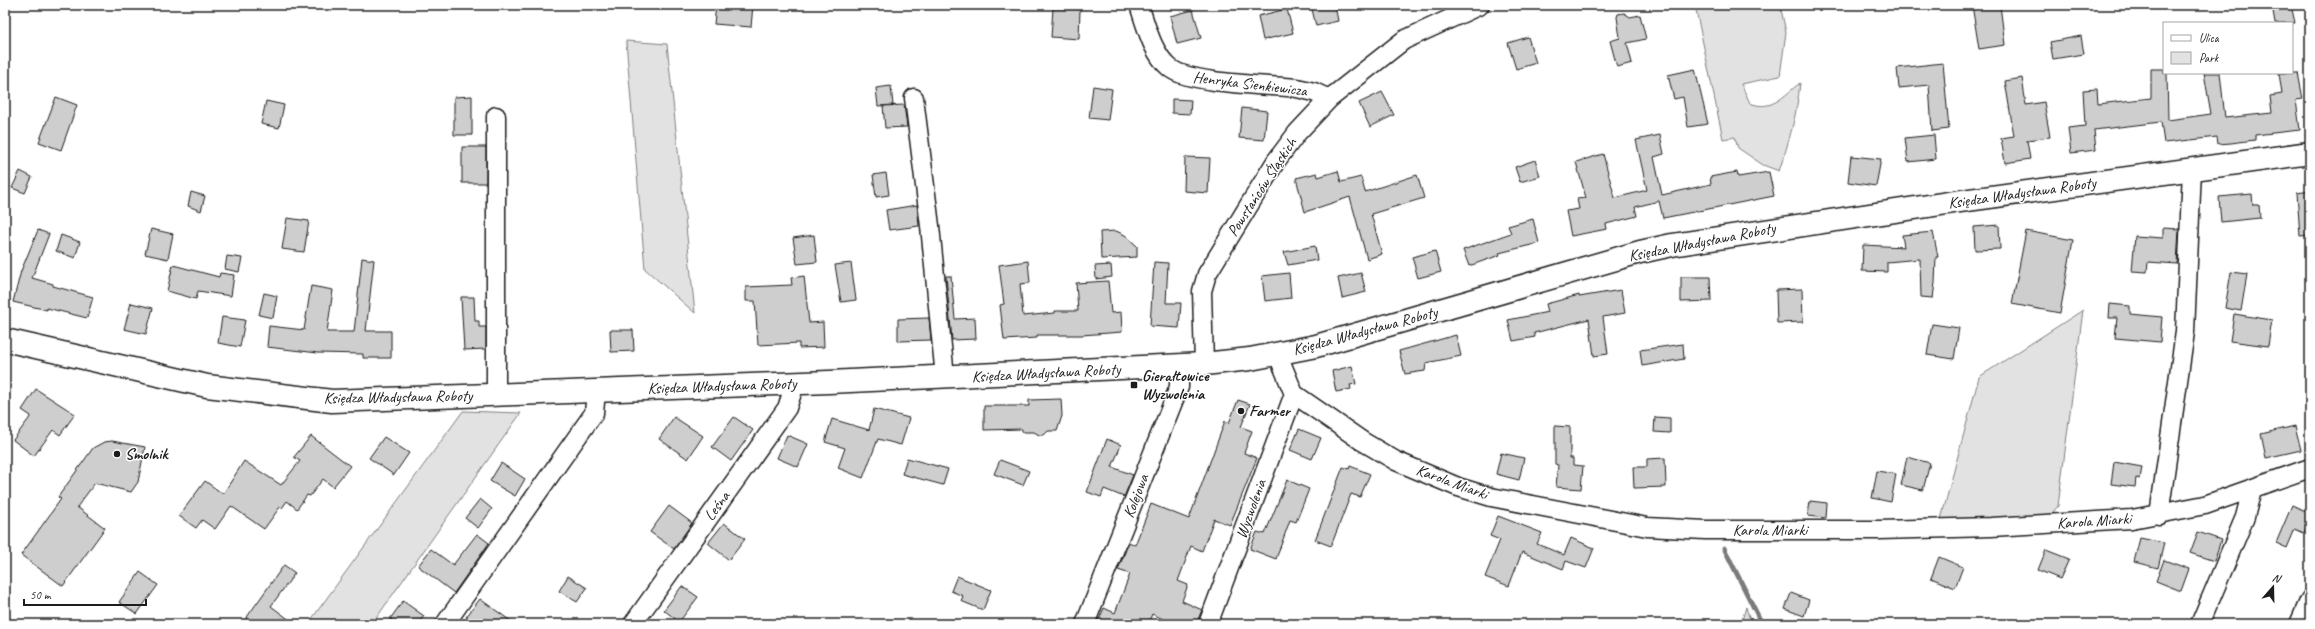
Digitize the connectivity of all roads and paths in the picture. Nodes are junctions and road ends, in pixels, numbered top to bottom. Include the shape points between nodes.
1 (1139, 5) edge
2 (1480, 5) edge
3 (914, 98) dead end
4 (1329, 99) junction
5 (496, 116) dead end
6 (2310, 153) edge
7 (2192, 168) junction
8 (5, 340) edge
9 (1278, 355) junction
10 (1204, 364) junction
11 (1179, 366) junction
12 (945, 377) junction
13 (794, 384) junction
14 (596, 391) junction
15 (1294, 394) junction
16 (496, 395) junction
17 (2310, 468) edge
18 (2252, 489) junction
19 (2159, 515) junction
20 (2310, 599) edge
21 (445, 624) edge
22 (633, 624) edge
23 (1085, 624) edge
24 (1208, 624) edge
25 (2200, 624) edge
26 (2300, 624) edge

1 - 4 street, Henryka Sienkiewicza via 1160,57 1176,73 1193,78 1297,88
2 - 4 street, Powstańców Śląskich via 1404,40
3 - 12 street
4 - 10 street, Powstańców Śląskich via 1297,133 1276,161 1207,274 1202,291
5 - 16 street
6 - 7 main road, Księdza Władysława Roboty
7 - 9 main road, Księdza Władysława Roboty via 1672,245 1640,252 1347,338
7 - 19 street via 2185,332
8 - 16 main road, Księdza Władysława Roboty via 207,386 332,401
9 - 10 main road, Księdza Władysława Roboty
9 - 15 street
10 - 11 main road, Księdza Władysława Roboty
11 - 12 main road, Księdza Władysława Roboty
11 - 23 street, Kolejowa via 1178,387
12 - 13 main road, Księdza Władysława Roboty
13 - 14 main road, Księdza Władysława Roboty
13 - 22 street, Leśna via 787,408
14 - 16 main road, Księdza Władysława Roboty
14 - 21 street via 594,413
15 - 19 street, Karola Miarki via 1380,453 1458,487 1523,504 1628,524 1705,530 1879,530 2035,525
15 - 24 street, Wyzwolenia
17 - 18 street, Karola Miarki
18 - 19 street, Karola Miarki via 2205,505
18 - 25 street via 2245,517
20 - 26 street

